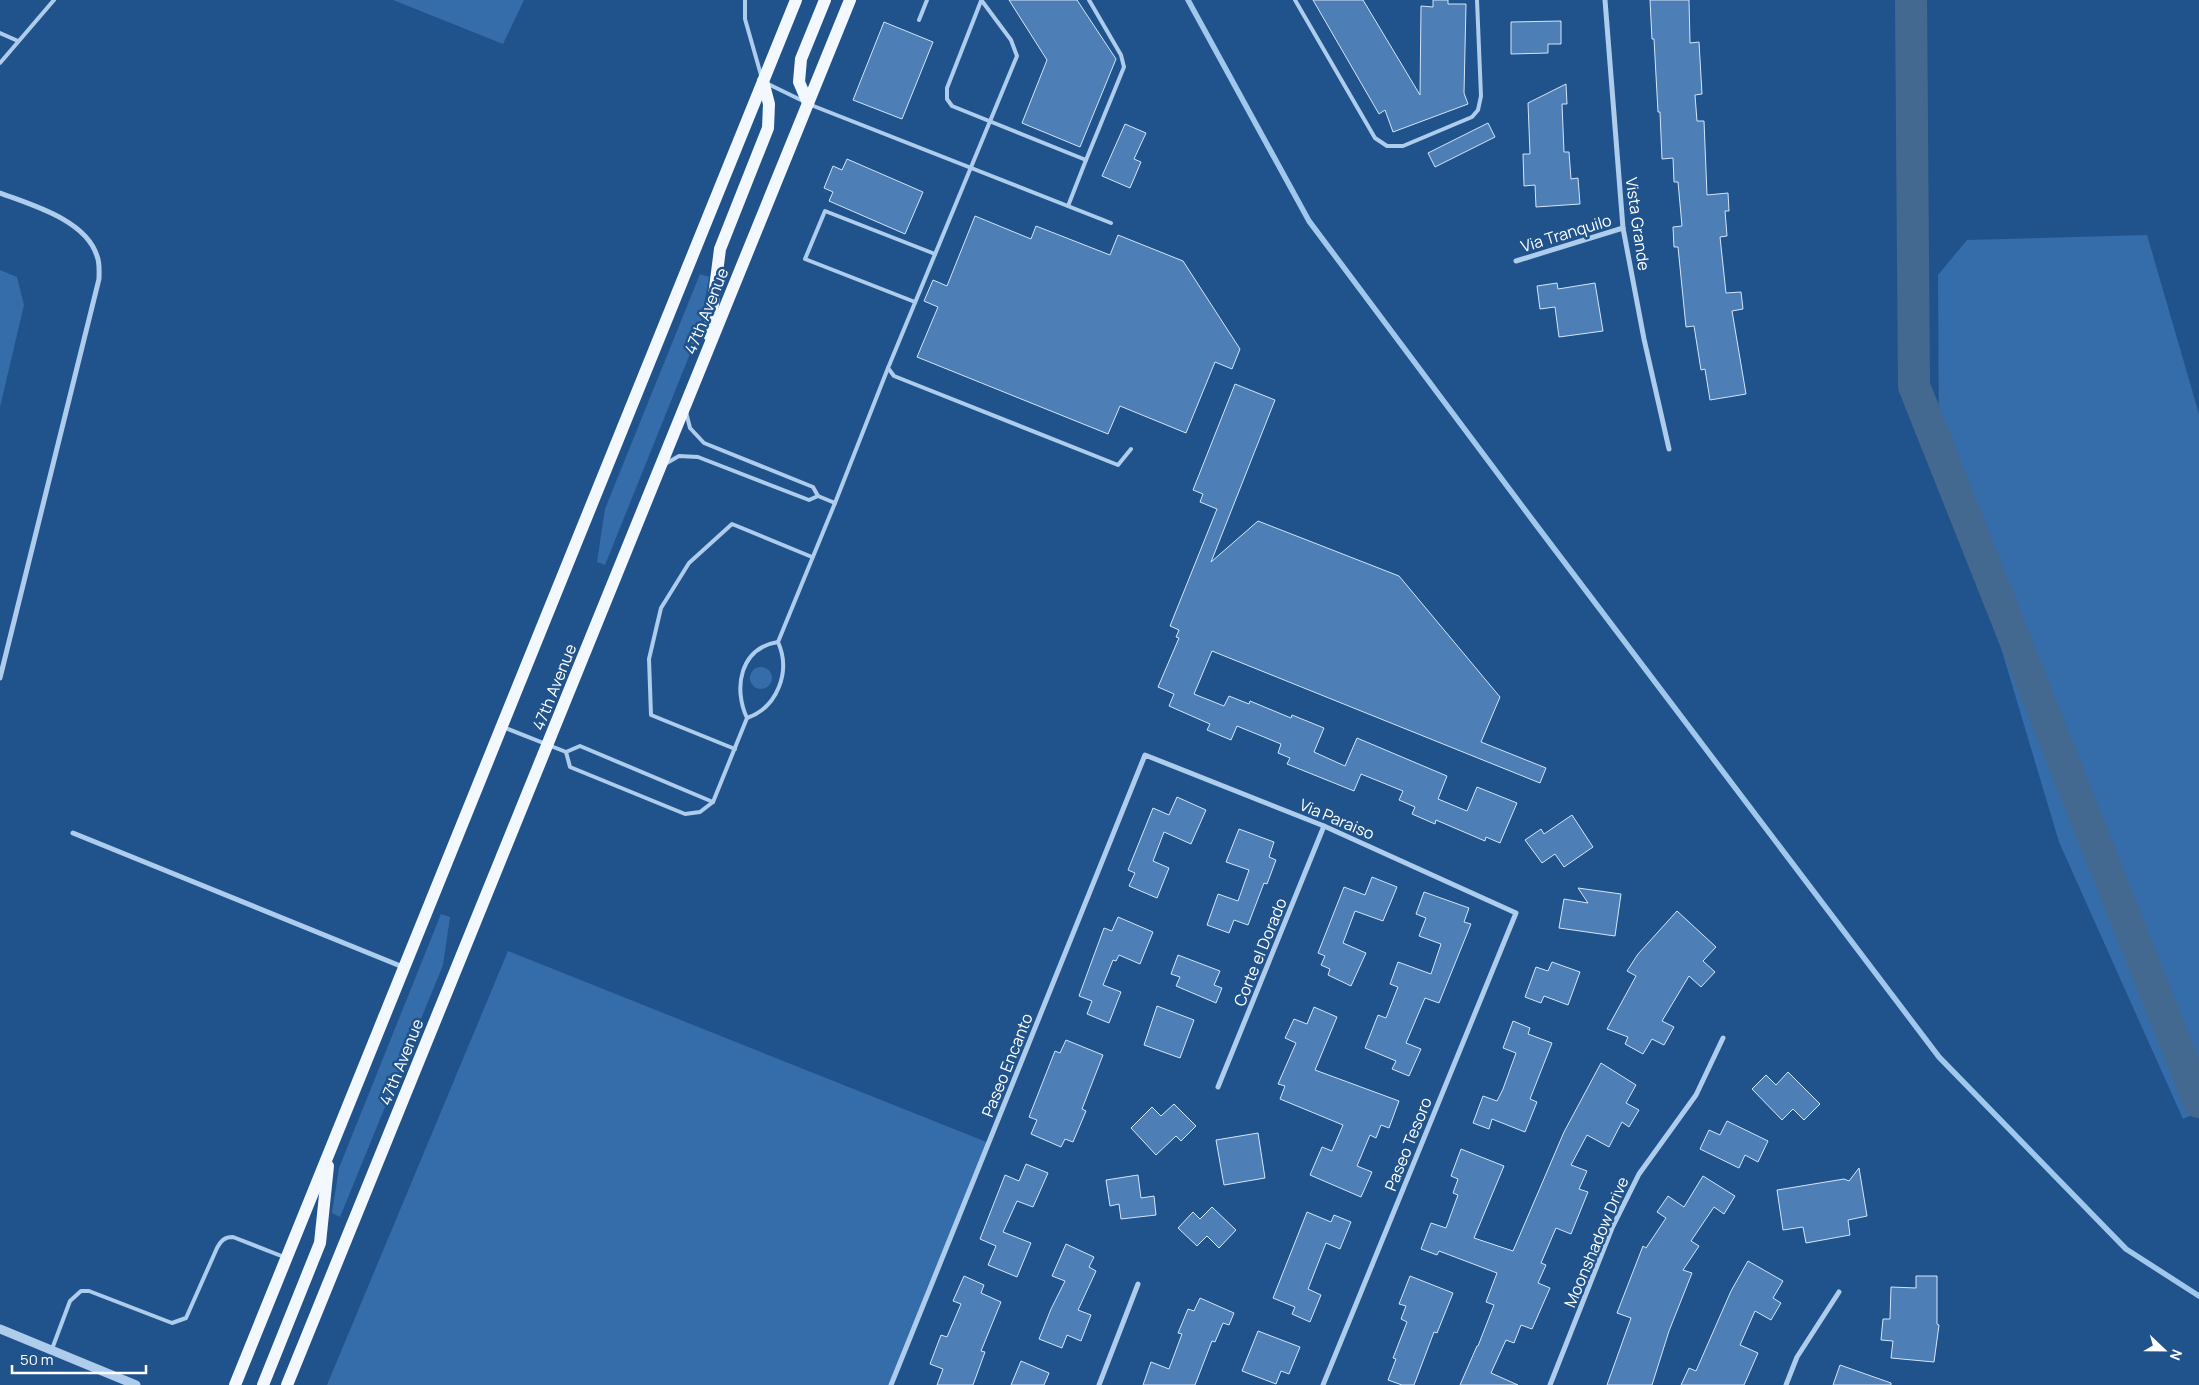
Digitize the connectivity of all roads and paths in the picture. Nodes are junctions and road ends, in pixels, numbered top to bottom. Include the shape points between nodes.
1 (54, 0) edge
2 (744, 0) edge
3 (796, 0) edge
4 (825, 0) edge
5 (850, 0) edge
6 (927, 0) edge
7 (1089, 0) edge
8 (1295, 0) edge
9 (1477, 0) edge
10 (1605, 0) edge
11 (982, 1) edge
12 (919, 20) dead end
13 (0, 33) edge
14 (18, 40) junction
15 (0, 63) edge
16 (763, 81) junction
17 (808, 103) junction
18 (990, 122) junction
19 (1086, 160) junction
20 (970, 167) junction
21 (0, 193) edge
22 (1068, 206) junction
23 (1110, 223) dead end
24 (1623, 228) junction
25 (935, 254) junction
26 (1516, 261) dead end
27 (915, 302) junction
28 (707, 352) junction
29 (888, 368) junction
30 (685, 407) junction
31 (1131, 449) dead end
32 (1669, 449) dead end
33 (661, 466) junction
34 (818, 496) junction
35 (834, 503) junction
36 (812, 557) junction
37 (778, 642) junction
38 (0, 678) edge
39 (748, 718) junction
40 (501, 726) junction
41 (548, 745) junction
42 (735, 749) junction
43 (566, 752) junction
44 (1145, 755) joint
45 (713, 802) junction
46 (1324, 826) junction
47 (73, 833) dead end
48 (1516, 913) joint
49 (404, 967) junction
50 (1723, 1038) dead end
51 (1218, 1087) dead end
52 (329, 1152) junction
53 (286, 1258) junction
54 (1138, 1284) dead end
55 (1839, 1292) dead end
56 (0, 1329) edge
57 (52, 1349) junction
58 (136, 1385) edge
59 (235, 1385) edge
60 (263, 1385) edge
61 (287, 1385) edge
62 (891, 1385) edge
63 (1099, 1385) edge
64 (1323, 1385) edge
65 (1550, 1385) edge
66 (1786, 1385) edge

1 - 14 lane
2 - 16 lane via 745,19
3 - 16 main road, 47th Avenue
4 - 17 main road via 801,59 799,82
5 - 17 main road, 47th Avenue
6 - 12 lane
7 - 19 lane via 1121,55 1124,67
8 - 9 lane via 1375,138 1386,146 1403,146 1472,118 1478,110 1481,96
10 - 24 street, Vista Grande
11 - 18 lane via 1011,40 1017,56
11 - 18 lane via 947,88 946,99 952,106
13 - 14 lane
14 - 15 lane
16 - 17 lane
16 - 28 main road via 768,104 768,128 720,249
16 - 40 main road, 47th Avenue
17 - 20 lane
17 - 28 main road, 47th Avenue
18 - 19 lane
18 - 20 lane
19 - 22 lane
20 - 22 lane
20 - 25 lane
21 - 38 street via 71,223 85,235 98,256 100,279
22 - 23 lane
24 - 26 street, Via Tranquilo
24 - 32 street, Vista Grande
25 - 27 lane
25 - 27 lane via 825,211 821,219 805,259
27 - 29 lane
28 - 30 main road, 47th Avenue
29 - 31 lane via 894,376 1118,465
29 - 35 lane
30 - 33 main road, 47th Avenue
30 - 34 lane via 690,428 704,443 813,487
33 - 34 lane via 679,456 698,457 809,500
33 - 41 main road, 47th Avenue
34 - 35 lane
35 - 36 lane
36 - 37 lane
36 - 42 lane via 732,524 689,563 661,608 649,659 651,716
37 - 39 lane via 784,662 779,687 766,708
37 - 39 lane via 759,650 742,671 740,696
39 - 42 lane
40 - 41 lane
40 - 49 main road, 47th Avenue
41 - 43 lane
41 - 61 main road, 47th Avenue
42 - 45 lane
43 - 45 lane via 580,746
43 - 45 lane via 570,768 685,814 700,812
44 - 46 street, Via Paraiso
44 - 62 street, Paseo Encanto
46 - 48 street, Via Paraiso
46 - 51 street, Corte el Dorado
47 - 49 street
48 - 64 street, Paseo Tesoro
49 - 52 main road, 47th Avenue
50 - 65 street, Moonshadow Drive via 1696,1095 1635,1182 1612,1228
52 - 53 main road, 47th Avenue
52 - 60 main road via 320,1243
53 - 57 lane via 233,1237 222,1240 186,1318 172,1323 89,1291 81,1291 70,1301
53 - 59 main road, 47th Avenue
54 - 63 street
55 - 66 street via 1798,1357
56 - 57 street
57 - 58 street

